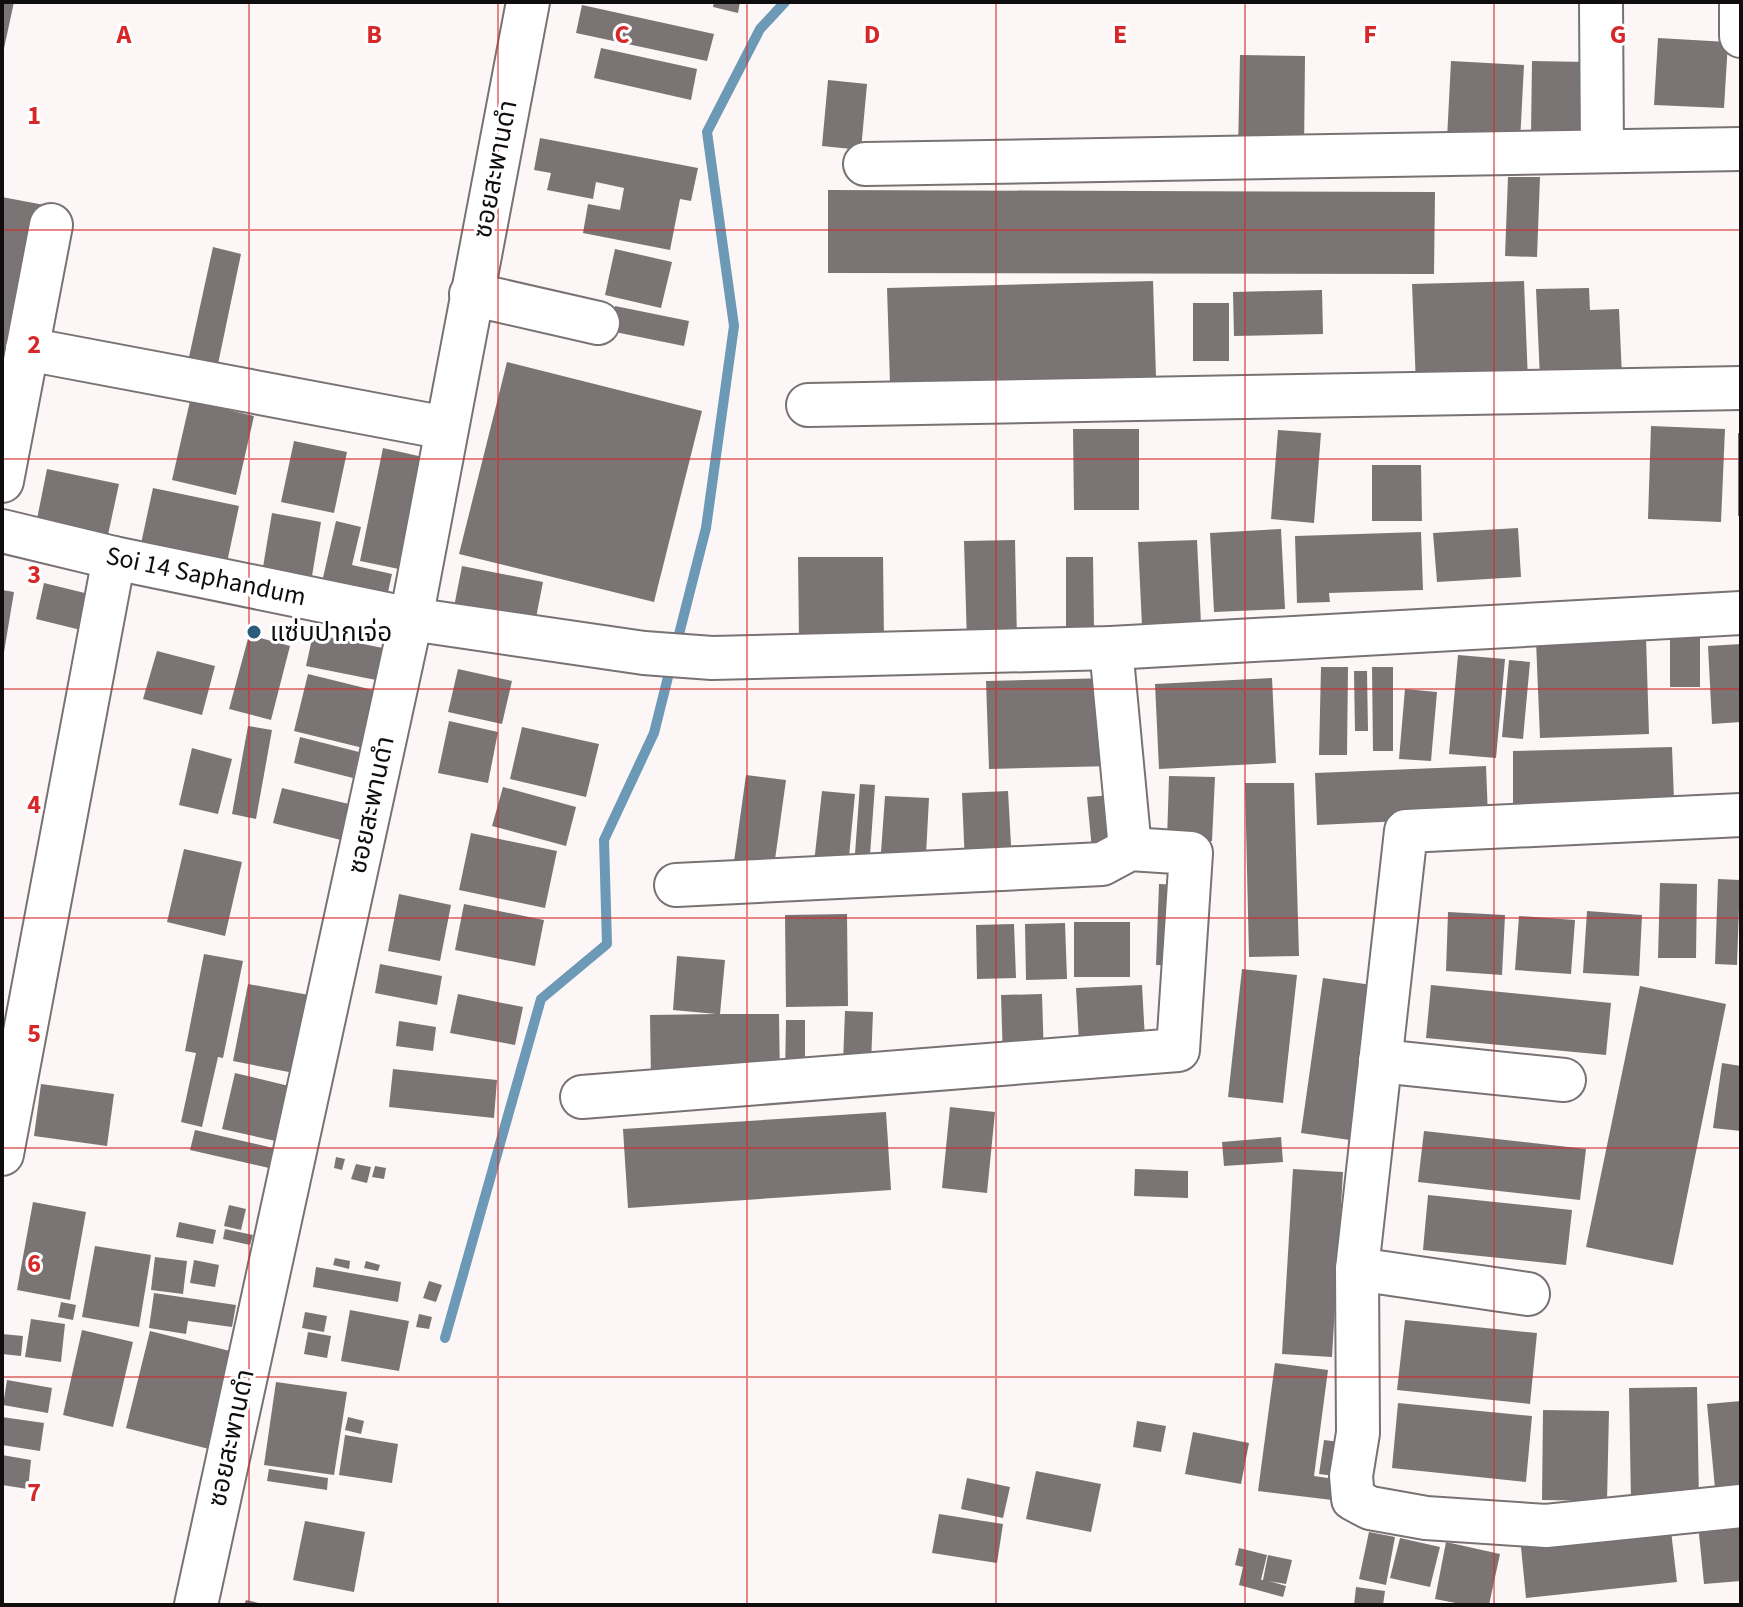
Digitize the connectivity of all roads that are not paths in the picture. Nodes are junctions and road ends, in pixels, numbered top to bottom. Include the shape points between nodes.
1 (528, 2) edge
2 (1601, 2) edge
3 (1741, 2) edge
4 (1741, 36) edge
5 (1741, 149) edge
6 (1602, 151) junction
7 (865, 164) dead end
8 (51, 225) dead end
9 (471, 294) junction
10 (598, 323) dead end
11 (27, 349) junction
12 (1741, 388) edge
13 (808, 405) dead end
14 (446, 428) junction
15 (2, 481) edge
16 (2, 531) edge
17 (114, 558) junction
18 (1741, 613) edge
19 (411, 619) junction
20 (1111, 648) junction
21 (1741, 815) edge
22 (1130, 849) junction
23 (676, 885) dead end
24 (1380, 1061) junction
25 (1564, 1080) dead end
26 (582, 1097) dead end
27 (2, 1154) edge
28 (1357, 1269) junction
29 (1528, 1294) dead end
30 (1741, 1506) edge
31 (196, 1605) edge

1 - 9 street, ซอยสะพานดำ
2 - 6 street
3 - 4 street
5 - 6 street
6 - 7 street
8 - 11 street
9 - 10 street
9 - 14 street, ซอยสะพานดำ
11 - 14 street
11 - 15 street
12 - 13 street
14 - 19 street, ซอยสะพานดำ
16 - 17 street, Soi 14 Saphandum
17 - 19 street, Soi 14 Saphandum
17 - 27 street
18 - 20 street, Soi 14 Saphandum
19 - 20 street, Soi 14 Saphandum via 712,658
19 - 31 street, ซอยสะพานดำ
20 - 22 street
21 - 24 street via 1406,831
22 - 23 street via 1102,864
22 - 26 street via 1191,853 1178,1050
24 - 25 street
24 - 28 street
28 - 29 street
28 - 30 street via 1353,1499 1370,1508 1426,1518 1546,1526

